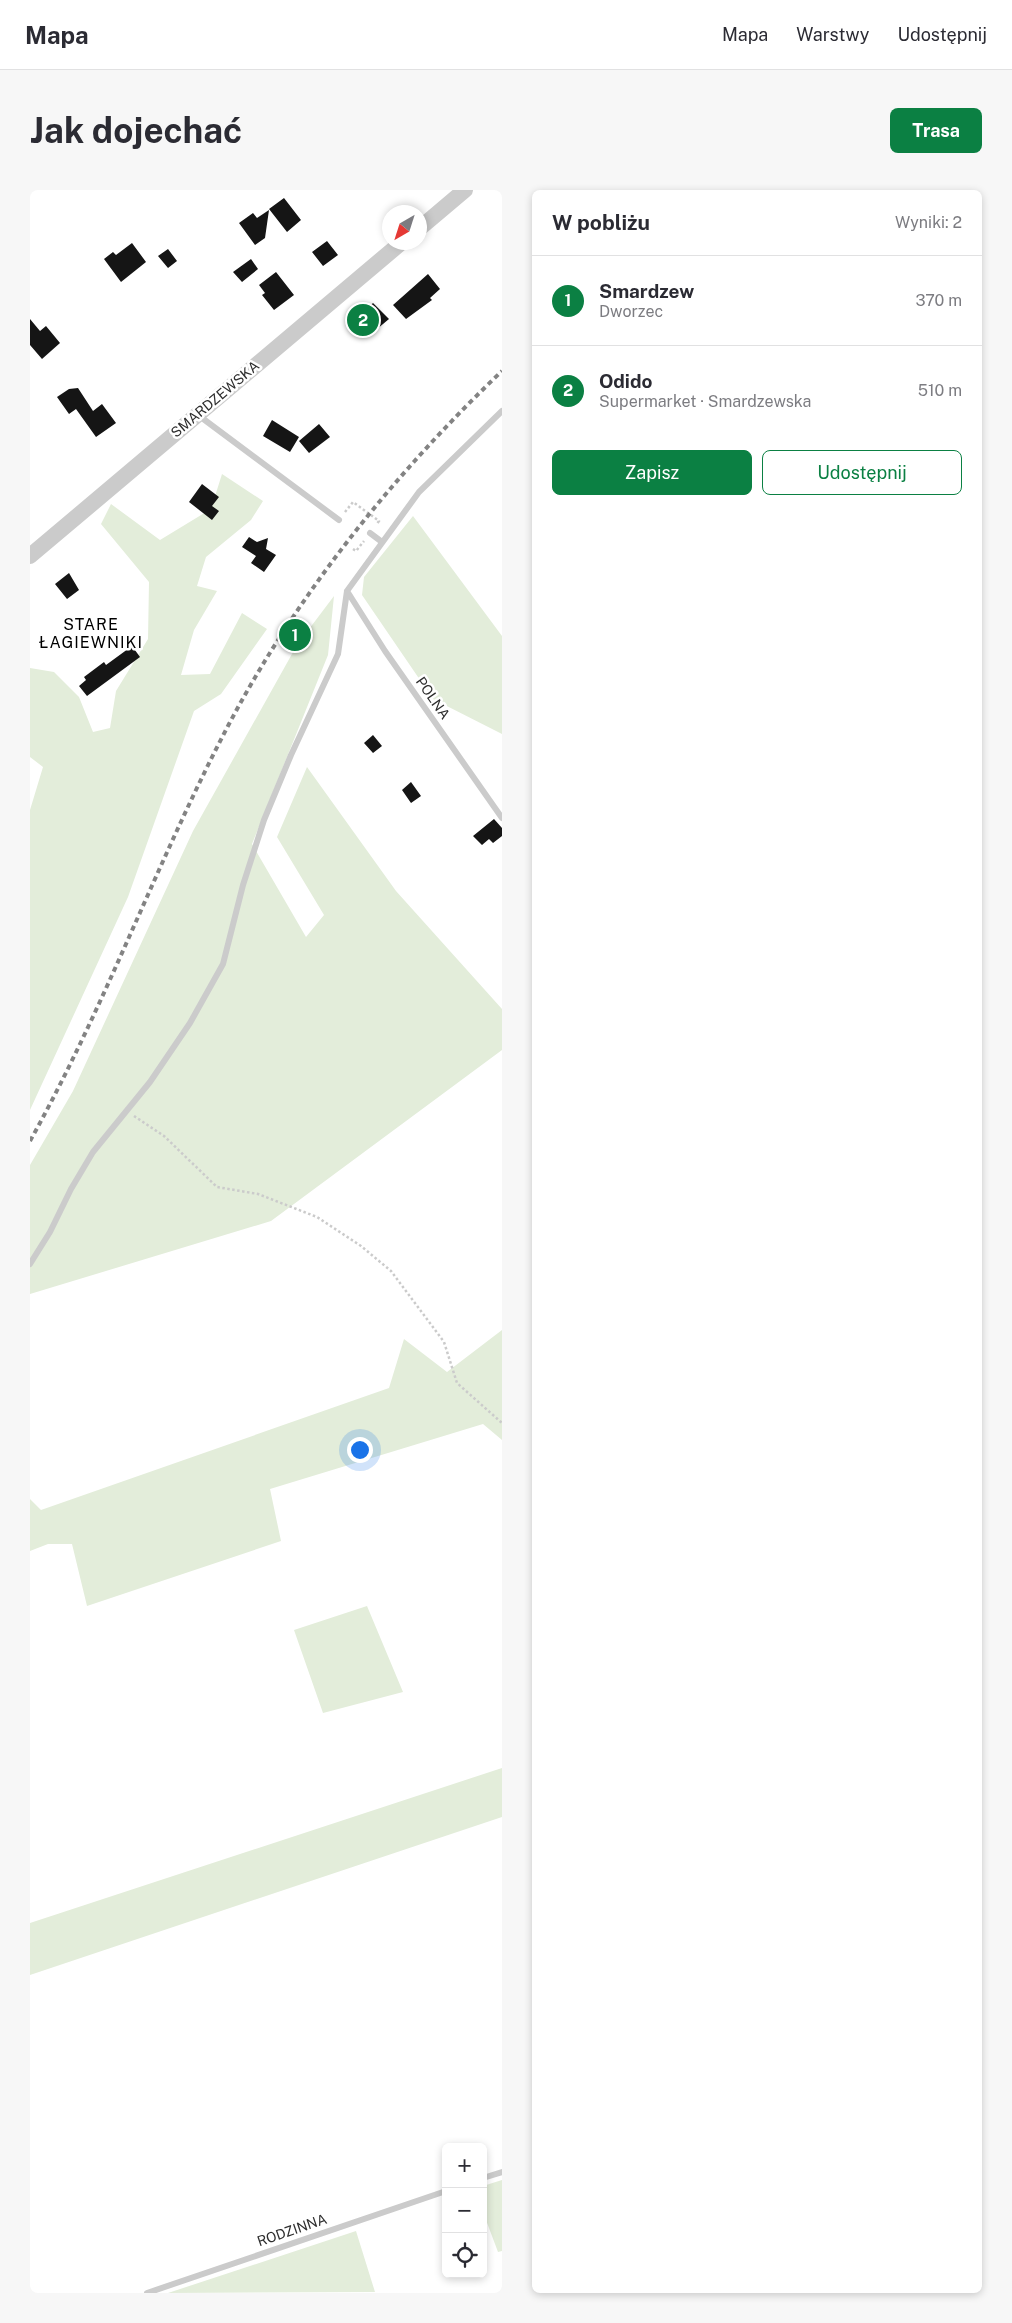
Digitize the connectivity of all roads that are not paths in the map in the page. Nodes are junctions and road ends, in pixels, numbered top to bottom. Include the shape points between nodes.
1 (466, 190) edge
2 (427, 222) edge
3 (393, 250) edge
4 (502, 410) edge
5 (197, 415) junction
6 (339, 520) road end
7 (370, 533) road end
8 (382, 542) junction
9 (30, 556) edge
10 (347, 591) junction
11 (502, 818) edge
12 (30, 1264) edge
13 (502, 2172) edge
14 (487, 2177) edge
15 (442, 2192) edge
16 (147, 2293) edge

1 - 2 street
3 - 5 street, SMARDZEWSKA
4 - 8 lane via 419,492
5 - 6 lane
5 - 9 street, SMARDZEWSKA
7 - 8 lane
8 - 10 lane
10 - 11 lane, POLNA
10 - 12 lane via 338,654 264,820 223,964 190,1023 150,1082 93,1152
13 - 14 lane
15 - 16 lane, RODZINNA

